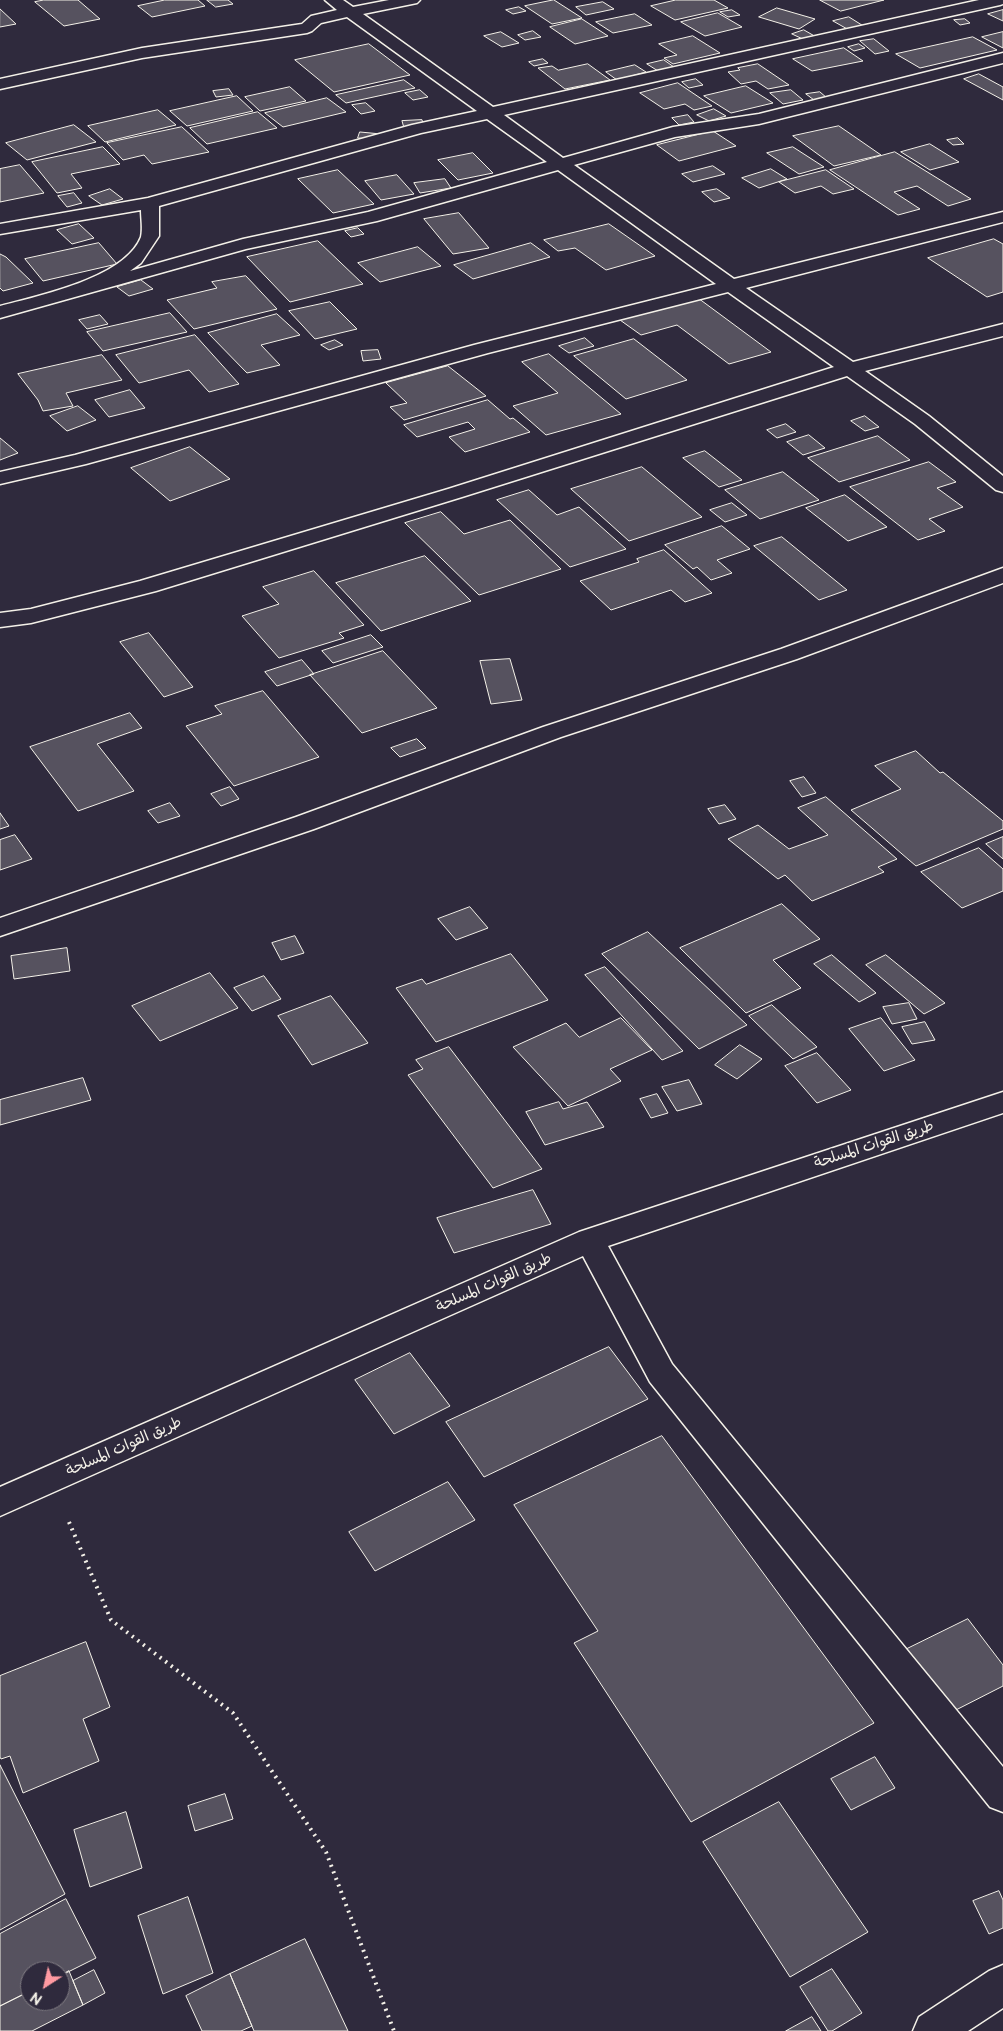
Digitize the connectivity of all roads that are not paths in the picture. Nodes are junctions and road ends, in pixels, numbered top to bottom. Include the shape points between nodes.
1 (334, 0) edge
2 (412, 0) edge
3 (1000, 0) edge
4 (352, 13) junction
5 (1003, 58) edge
6 (0, 84) edge
7 (492, 113) junction
8 (561, 164) junction
9 (150, 204) junction
10 (1003, 217) edge
11 (0, 229) edge
12 (729, 285) junction
13 (75, 292) junction
14 (0, 312) edge
15 (1003, 330) edge
16 (849, 369) junction
17 (0, 478) edge
18 (1003, 486) edge
19 (1003, 575) edge
20 (0, 620) edge
21 (0, 927) edge
22 (1003, 1102) edge
23 (590, 1240) junction
24 (0, 1502) edge
25 (1003, 1795) edge
26 (1003, 1986) edge
27 (933, 2031) edge

1 - 4 street
2 - 4 street
3 - 7 street
4 - 6 street via 316,19 307,28 142,52
4 - 7 street
5 - 8 street via 759,119 673,132
7 - 8 street
7 - 9 street via 418,129
8 - 12 street
8 - 13 street via 371,217 243,244
9 - 11 street
9 - 13 street via 150,236 135,259
10 - 12 street
12 - 16 street
12 - 17 street via 443,359 79,460
13 - 14 street
15 - 16 street
16 - 18 street via 922,420
16 - 20 street via 148,586 32,616
19 - 21 street via 789,654 552,732 305,823
22 - 23 street, طريق القوات المسلحة
23 - 24 street, طريق القوات المسلحة
23 - 25 street via 662,1373
26 - 27 street

